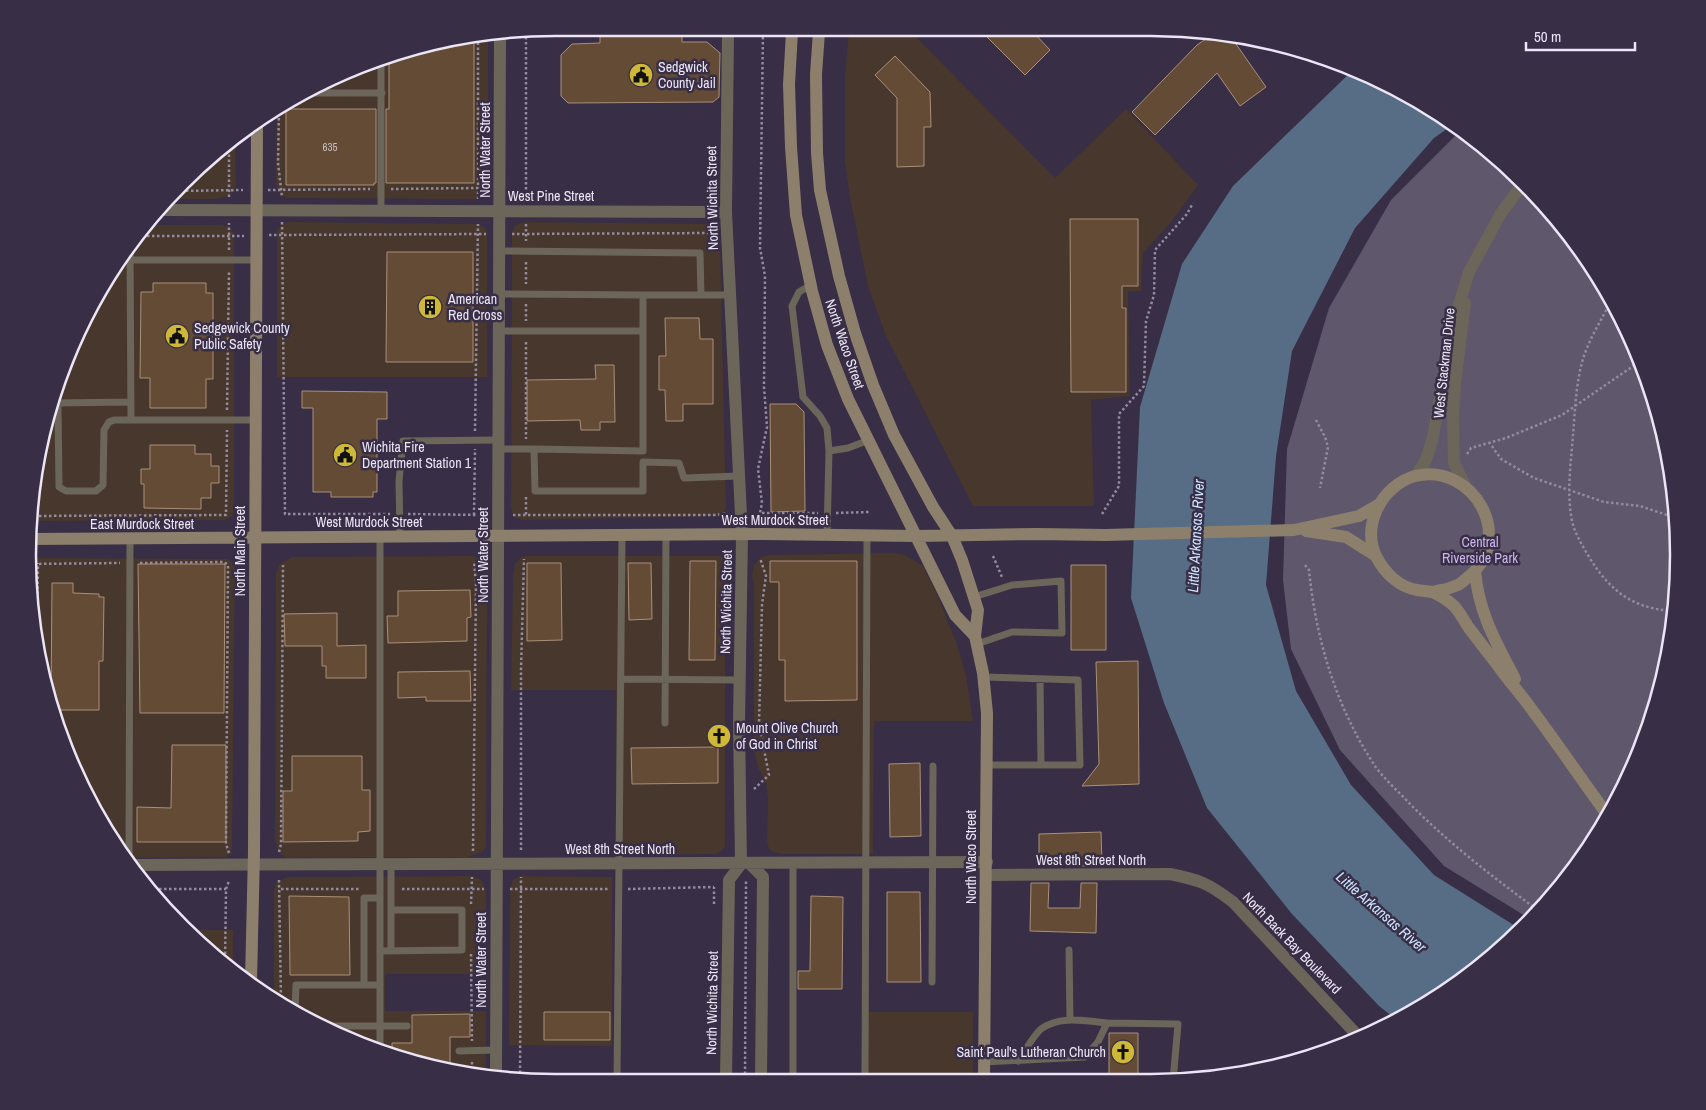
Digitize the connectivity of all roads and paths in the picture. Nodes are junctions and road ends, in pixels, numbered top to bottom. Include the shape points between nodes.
1 (728, 36) edge
2 (762, 36) edge
3 (792, 36) edge
4 (819, 36) edge
5 (526, 37) edge
6 (500, 39) edge
7 (381, 67) edge
8 (320, 93) edge
9 (382, 93) junction
10 (279, 117) edge
11 (257, 131) edge
12 (229, 151) edge
13 (478, 188) dead end
14 (1519, 189) edge
15 (1193, 203) dead end
16 (229, 209) junction
17 (256, 209) junction
18 (282, 209) junction
19 (168, 210) edge
20 (381, 210) junction
21 (478, 211) junction
22 (500, 211) junction
23 (526, 211) junction
24 (726, 212) junction
25 (715, 233) dead end
26 (478, 234) junction
27 (499, 234) junction
28 (526, 234) junction
29 (146, 236) edge
30 (229, 236) junction
31 (256, 236) junction
32 (282, 236) junction
33 (499, 251) junction
34 (526, 252) junction
35 (130, 260) joint
36 (229, 260) junction
37 (256, 260) junction
38 (1469, 272) junction
39 (811, 285) junction
40 (499, 294) junction
41 (526, 294) junction
42 (643, 295) junction
43 (701, 295) junction
44 (730, 296) junction
45 (1607, 309) edge
46 (499, 331) junction
47 (526, 331) junction
48 (643, 331) junction
49 (1634, 366) edge
50 (60, 402) edge
51 (130, 402) junction
52 (1575, 407) junction
53 (58, 408) edge
54 (131, 420) junction
55 (227, 420) junction
56 (255, 420) junction
57 (1316, 420) dead end
58 (475, 440) junction
59 (868, 440) junction
60 (1489, 442) junction
61 (498, 445) junction
62 (530, 449) junction
63 (643, 451) junction
64 (829, 451) junction
65 (1467, 456) dead end
66 (643, 462) junction
67 (739, 476) junction
68 (1416, 476) junction
69 (1465, 485) junction
70 (1320, 488) dead end
71 (1569, 490) junction
72 (526, 496) dead end
73 (1378, 505) junction
74 (869, 512) dead end
75 (728, 513) dead end
76 (827, 513) junction
77 (400, 514) junction
78 (1102, 514) dead end
79 (474, 515) junction
80 (482, 515) dead end
81 (513, 515) dead end
82 (526, 515) junction
83 (1668, 515) edge
84 (38, 516) edge
85 (1294, 530) junction
86 (742, 534) junction
87 (666, 535) junction
88 (827, 535) junction
89 (498, 536) junction
90 (622, 536) junction
91 (867, 536) junction
92 (917, 536) junction
93 (952, 536) junction
94 (380, 537) junction
95 (400, 537) junction
96 (255, 538) junction
97 (36, 539) edge
98 (130, 539) junction
99 (993, 556) dead end
100 (1376, 556) junction
101 (524, 559) dead end
102 (474, 561) dead end
103 (38, 564) dead end
104 (228, 565) dead end
105 (284, 565) dead end
106 (1305, 565) dead end
107 (1475, 571) junction
108 (1003, 579) dead end
109 (1433, 592) junction
110 (38, 594) edge
111 (974, 597) junction
112 (1666, 611) edge
113 (976, 640) junction
114 (984, 677) junction
115 (621, 679) junction
116 (1040, 679) junction
117 (665, 680) junction
118 (740, 680) junction
119 (1528, 704) junction
120 (665, 722) dead end
121 (987, 765) junction
122 (1041, 765) junction
123 (933, 766) dead end
124 (1603, 809) edge
125 (129, 850) edge
126 (279, 852) dead end
127 (229, 853) dead end
128 (472, 855) dead end
129 (521, 857) dead end
130 (865, 862) junction
131 (932, 862) junction
132 (987, 862) junction
133 (619, 863) junction
134 (793, 863) junction
135 (254, 864) junction
136 (385, 864) junction
137 (497, 864) junction
138 (746, 864) junction
139 (139, 865) edge
140 (472, 875) dead end
141 (521, 875) dead end
142 (986, 875) junction
143 (1195, 879) joint
144 (279, 880) dead end
145 (230, 881) dead end
146 (158, 889) edge
147 (226, 889) junction
148 (380, 898) junction
149 (1533, 906) edge
150 (471, 908) dead end
151 (391, 910) junction
152 (471, 946) dead end
153 (380, 950) junction
154 (390, 950) junction
155 (1069, 950) dead end
156 (225, 955) edge
157 (251, 975) edge
158 (932, 982) dead end
159 (364, 986) junction
160 (380, 986) junction
161 (281, 995) edge
162 (295, 1004) edge
163 (1070, 1020) junction
164 (1106, 1023) junction
165 (340, 1026) edge
166 (407, 1026) dead end
167 (380, 1027) junction
168 (1354, 1032) edge
169 (380, 1043) edge
170 (458, 1050) dead end
171 (472, 1050) junction
172 (496, 1050) junction
173 (1018, 1061) junction
174 (984, 1062) junction
175 (472, 1067) edge
176 (496, 1070) edge
177 (520, 1073) edge
178 (1174, 1073) edge
179 (617, 1074) edge
180 (726, 1074) edge
181 (761, 1074) edge
182 (793, 1074) edge
183 (865, 1074) edge
184 (984, 1074) edge

1 - 24 street, North Wichita Street
2 - 76 path via 760,248 764,276 767,427 758,470 760,513
3 - 39 street, North Waco Street via 789,84 796,215
4 - 93 street, North Waco Street via 816,74 820,190 839,276 872,385 894,434
5 - 23 path
6 - 22 street, North Water Street
7 - 9 lane
8 - 9 lane
9 - 20 lane
10 - 18 path
11 - 17 street, North Main Street
12 - 16 path
13 - 21 path
14 - 38 street, West Stackman Drive via 1501,213
15 - 78 path via 1155,250 1154,295 1146,321 1144,386 1119,414 1119,486
16 - 17 street, West Pine Street
16 - 19 street, West Pine Street
16 - 30 path
17 - 18 street, West Pine Street
17 - 31 street, North Main Street
18 - 20 street, West Pine Street
18 - 32 path
20 - 21 street, West Pine Street
21 - 22 street, West Pine Street
21 - 26 path
22 - 23 street, West Pine Street
22 - 27 street, North Water Street
23 - 24 street, West Pine Street
23 - 28 path
24 - 44 street, North Wichita Street
25 - 28 path
26 - 27 path
26 - 32 path
26 - 58 path
27 - 28 path
27 - 33 street, North Water Street
28 - 34 path
29 - 30 path
30 - 31 path
30 - 36 path
31 - 32 path
31 - 37 street, North Main Street
32 - 77 path via 285,514
33 - 34 lane
33 - 40 street, North Water Street
34 - 41 path
34 - 43 lane via 700,253
35 - 36 lane
35 - 51 lane
36 - 37 lane
36 - 55 path
37 - 56 street, North Main Street
38 - 68 street, West Stackman Drive via 1454,321 1432,441
38 - 69 street, West Stackman Drive via 1453,416 1454,463
39 - 59 street, North Waco Street via 827,345
39 - 64 lane via 799,292 792,306 794,332 803,397 827,428
40 - 41 lane
40 - 46 street, North Water Street
41 - 42 lane
41 - 47 path
42 - 43 lane
42 - 48 lane
43 - 44 lane
44 - 67 street, North Wichita Street
45 - 52 path via 1583,359
46 - 47 lane
46 - 61 street, North Water Street
47 - 48 lane
47 - 62 path
48 - 63 lane
49 - 52 path
50 - 51 lane
51 - 54 lane
52 - 60 path via 1506,438
52 - 71 path
53 - 54 lane via 59,487 66,491 100,489 103,485 104,430 114,420
54 - 55 lane
55 - 56 lane
55 - 84 path via 226,514
56 - 96 street, North Main Street
57 - 70 path via 1328,447
58 - 61 lane
58 - 77 lane via 403,441
58 - 79 path
59 - 64 lane
59 - 92 street, North Waco Street
60 - 65 path via 1471,448
60 - 71 path via 1501,459 1534,478
61 - 62 lane
61 - 89 street, North Water Street
62 - 63 lane
62 - 66 lane via 535,491 643,491
63 - 66 lane
64 - 76 lane
66 - 67 lane via 678,463 684,478
67 - 86 street, North Wichita Street
68 - 69 street, West Murdock Street via 1441,475
68 - 73 street, West Murdock Street via 1401,482
69 - 107 street, West Murdock Street via 1487,516 1490,536 1486,555
71 - 83 path via 1604,502 1640,506
71 - 112 path via 1576,536 1600,574 1621,595 1639,605
72 - 82 path
73 - 85 street, West Murdock Street via 1359,516
73 - 100 street, West Murdock Street via 1372,521
74 - 76 path
75 - 82 path
76 - 88 lane
77 - 79 path
77 - 95 lane
79 - 80 path
81 - 82 path
85 - 93 street, West Murdock Street
85 - 100 street, West Murdock Street via 1346,537
86 - 87 street, West Murdock Street
86 - 88 street, West Murdock Street
86 - 118 street, North Wichita Street
87 - 90 street, West Murdock Street
87 - 117 lane
88 - 91 street, West Murdock Street
89 - 90 street, West Murdock Street
89 - 95 street, West Murdock Street
89 - 137 street, North Water Street
90 - 115 lane
91 - 92 street, West Murdock Street
91 - 130 lane
92 - 93 street, West Murdock Street
92 - 113 street, North Waco Street via 955,615
93 - 111 street, North Waco Street
94 - 95 street, West Murdock Street
94 - 96 street, West Murdock Street
94 - 136 lane
96 - 98 street, East Murdock Street
96 - 135 street, North Main Street
97 - 98 street, East Murdock Street
98 - 125 lane
99 - 108 path
100 - 109 street, West Murdock Street via 1385,571 1399,583
101 - 129 path
102 - 128 path
103 - 110 path
104 - 127 path via 226,844
105 - 126 path
106 - 149 path via 1309,570 1316,625 1326,662 1350,723 1376,767 1423,817 1469,858
107 - 109 street, West Murdock Street via 1456,586
107 - 119 street via 1477,593 1489,629
109 - 119 street via 1453,605
111 - 113 street, North Waco Street via 978,610
111 - 113 lane via 1012,585 1061,581 1062,633 1012,632
113 - 114 street, North Waco Street
114 - 116 lane
114 - 121 street, North Waco Street
115 - 117 lane
115 - 133 lane
116 - 122 lane
116 - 122 lane via 1078,680 1080,765
117 - 118 lane
117 - 120 lane
118 - 138 street, North Wichita Street
119 - 124 street
121 - 122 lane
121 - 132 street, North Waco Street
123 - 131 lane
130 - 131 street, West 8th Street North
130 - 134 street, West 8th Street North
130 - 183 lane
131 - 132 street, West 8th Street North
131 - 158 lane
132 - 142 street, North Waco Street
133 - 137 street, West 8th Street North
133 - 138 street, West 8th Street North
133 - 179 lane
134 - 138 street, West 8th Street North
134 - 182 lane
135 - 136 street, West 8th Street North
135 - 139 street, West 8th Street North
135 - 157 street, North Main Street
136 - 137 street, West 8th Street North
136 - 148 lane
136 - 151 lane
137 - 172 street, North Water Street
138 - 180 street, North Wichita Street via 729,880
138 - 181 street via 763,877
140 - 150 path
141 - 177 path
142 - 143 street, West 8th Street North via 1170,874
142 - 174 street, North Waco Street
143 - 168 street, North Back Bay Boulevard via 1233,902
144 - 161 path
145 - 147 path
146 - 147 path
147 - 156 path
148 - 153 lane
148 - 159 lane via 364,898
151 - 154 lane
151 - 154 lane via 462,910 462,950
152 - 171 path
153 - 154 lane
153 - 160 lane
155 - 163 lane
159 - 160 lane
159 - 162 lane via 296,986
160 - 167 lane
163 - 164 lane
163 - 173 lane via 1054,1022 1040,1030
164 - 173 lane via 1098,1042 1085,1057
164 - 178 lane via 1178,1024
165 - 167 lane
166 - 167 lane
167 - 169 lane
170 - 171 lane
171 - 172 lane
171 - 175 path
172 - 176 street, North Water Street
173 - 174 lane
174 - 184 street, North Waco Street

